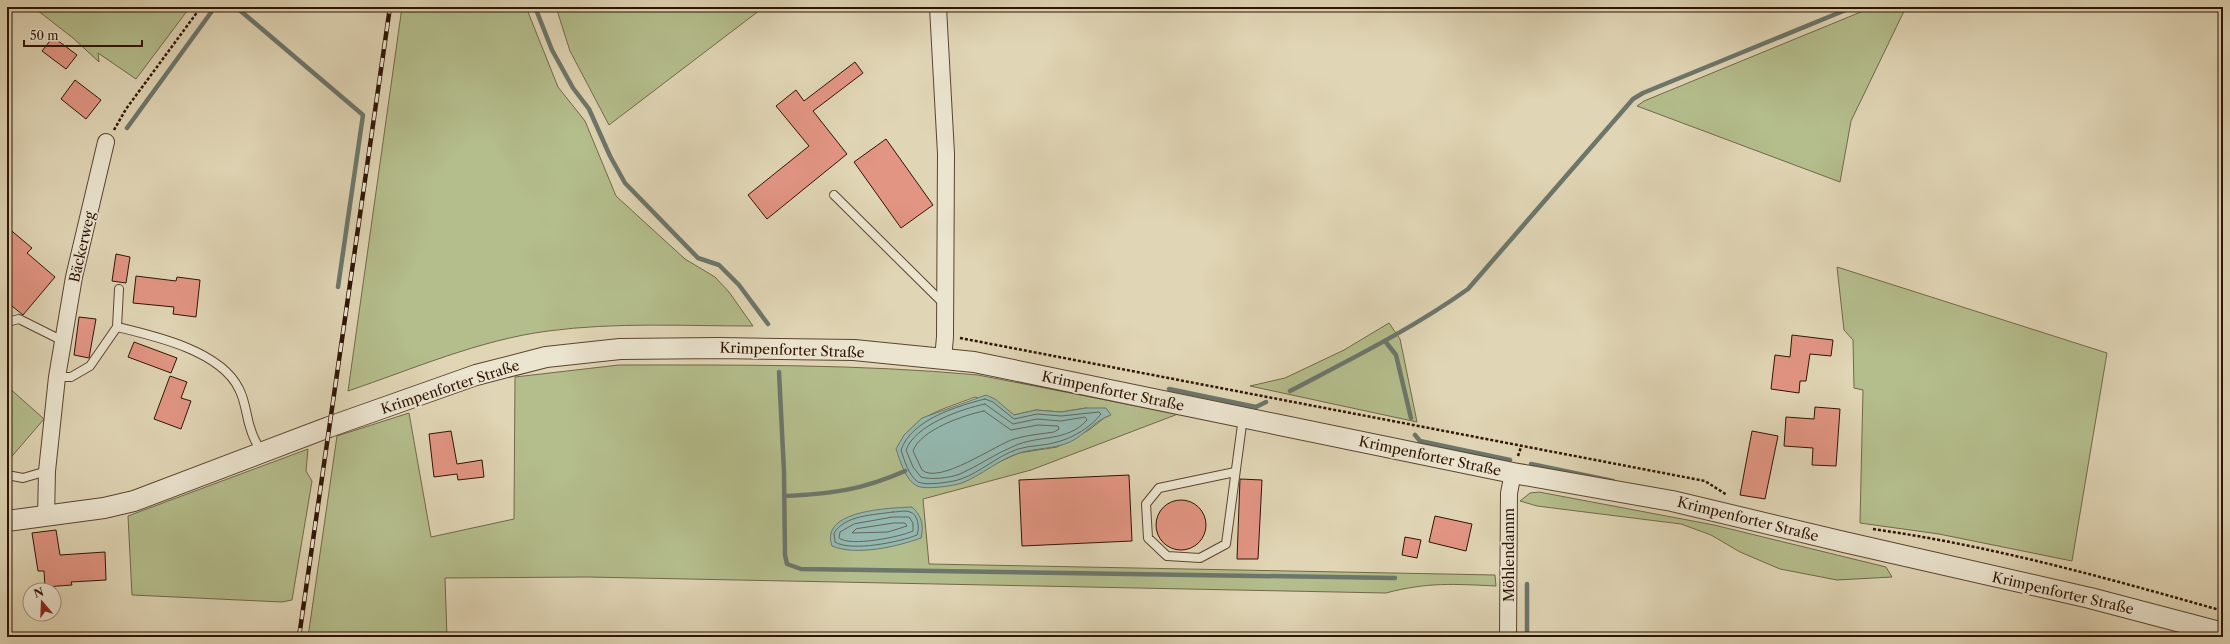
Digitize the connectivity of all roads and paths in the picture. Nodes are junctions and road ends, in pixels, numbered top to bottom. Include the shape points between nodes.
1 (201, 7) edge
2 (938, 7) edge
3 (106, 142) joint
4 (834, 195) dead end
5 (119, 290) dead end
6 (945, 306) junction
7 (7, 322) edge
8 (117, 328) junction
9 (63, 341) junction
10 (943, 359) junction
11 (57, 377) junction
12 (1243, 417) junction
13 (1413, 426) dead end
14 (261, 453) junction
15 (47, 471) junction
16 (1236, 472) junction
17 (1513, 473) junction
18 (7, 475) edge
19 (1732, 498) dead end
20 (46, 517) junction
21 (7, 521) edge
22 (1871, 529) dead end
23 (2223, 610) edge
24 (2223, 633) edge
25 (1508, 637) edge

1 - 3 path via 126,108
2 - 6 street via 946,154
3 - 9 street, Bäckerweg via 74,277
4 - 6 lane
5 - 8 lane
6 - 10 street
7 - 9 lane via 19,319
8 - 11 lane via 90,366 71,377
8 - 14 lane via 164,338 213,361 230,375 240,389 251,431
9 - 11 street, Bäckerweg
10 - 12 street, Krimpenforter Straße via 974,362
10 - 14 street, Krimpenforter Straße via 838,350 719,348 582,352 546,357 476,375
11 - 15 street, Bäckerweg
12 - 16 lane
12 - 17 street, Krimpenforter Straße
13 - 19 path via 1706,481
14 - 20 street, Krimpenforter Straße via 134,502
15 - 18 lane via 23,478
15 - 20 street, Bäckerweg
16 - 16 lane via 1226,544 1200,558 1167,556 1148,538 1146,504 1159,488
17 - 24 street, Krimpenforter Straße via 1672,501 2090,598
17 - 25 street, Möhlendamm via 1509,493
20 - 21 street, Krimpenforter Straße
22 - 23 path via 1938,538 2076,570

